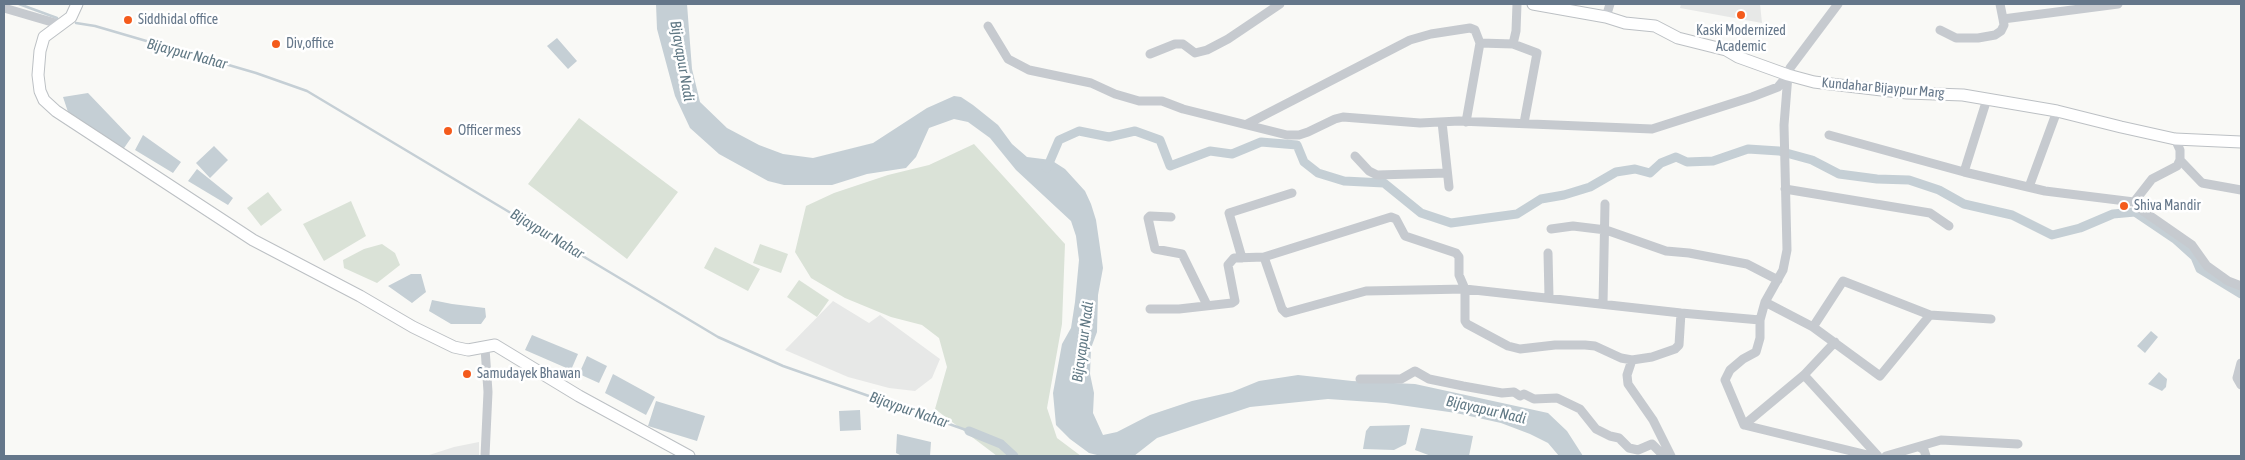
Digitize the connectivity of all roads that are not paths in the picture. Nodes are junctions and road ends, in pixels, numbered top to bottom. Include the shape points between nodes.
1 (77, 4) edge
2 (1280, 4) edge
3 (1517, 4) edge
4 (1533, 4) edge
5 (1610, 4) edge
6 (1838, 4) edge
7 (2000, 4) edge
8 (2118, 4) edge
9 (4, 8) edge
10 (1606, 17) junction
11 (2003, 19) junction
12 (62, 25) junction
13 (988, 26) dead end
14 (1940, 30) dead end
15 (1480, 43) junction
16 (1513, 44) junction
17 (1150, 54) dead end
18 (1788, 76) junction
19 (1987, 99) junction
20 (2057, 111) junction
21 (1442, 122) junction
22 (1466, 122) junction
23 (1524, 123) junction
24 (1247, 124) junction
25 (1829, 135) dead end
26 (2175, 138) junction
27 (2241, 142) edge
28 (1354, 156) dead end
29 (2180, 160) junction
30 (1964, 172) junction
31 (1448, 173) junction
32 (1449, 187) dead end
33 (2029, 187) junction
34 (1785, 189) junction
35 (2241, 190) edge
36 (1292, 193) dead end
37 (2134, 202) junction
38 (1606, 204) dead end
39 (1171, 217) dead end
40 (1949, 226) dead end
41 (1551, 229) dead end
42 (1606, 230) junction
43 (1548, 253) dead end
44 (1264, 257) junction
45 (1242, 258) junction
46 (1778, 280) junction
47 (2241, 286) edge
48 (1465, 289) junction
49 (1549, 297) junction
50 (1765, 302) junction
51 (1603, 304) junction
52 (1207, 306) junction
53 (1150, 309) dead end
54 (1681, 313) junction
55 (1930, 315) junction
56 (1760, 320) junction
57 (1991, 320) dead end
58 (1813, 327) junction
59 (1835, 342) junction
60 (485, 348) junction
61 (1632, 360) junction
62 (2241, 363) edge
63 (1804, 375) junction
64 (1360, 379) dead end
65 (2241, 385) edge
66 (1744, 425) junction
67 (2018, 444) dead end
68 (1919, 447) junction
69 (485, 456) edge
70 (689, 456) edge
71 (1671, 456) edge
72 (1872, 456) edge
73 (1878, 456) edge
74 (1886, 456) edge
75 (1926, 456) edge

1 - 12 main road via 71,17
2 - 17 street via 1207,50 1195,53 1183,44 1175,44
3 - 16 street
4 - 10 main road, Kundahar Bijaypur Marg
5 - 10 street
6 - 18 street via 1790,68
7 - 11 street
8 - 11 street
9 - 12 street
10 - 18 main road, Kundahar Bijaypur Marg via 1655,26 1688,41 1726,50
11 - 14 street via 2001,31 1978,38 1956,38
12 - 60 main road via 44,37 38,75 44,100 56,111 253,240 440,341 468,350
13 - 24 street via 1008,59 1029,70 1091,83 1139,101 1162,101
15 - 16 street
15 - 22 street
15 - 24 street via 1475,30 1470,28 1410,40
16 - 23 street via 1536,53
18 - 19 main road, Kundahar Bijaypur Marg via 1864,88
18 - 23 street via 1778,87 1652,129
18 - 34 street
19 - 20 main road, Kundahar Bijaypur Marg
19 - 30 street
20 - 26 main road, Kundahar Bijaypur Marg
20 - 33 street
21 - 22 street
21 - 24 street via 1343,117 1299,135
21 - 31 street
22 - 23 street
25 - 30 street
26 - 27 main road, Kundahar Bijaypur Marg
26 - 29 street
28 - 31 street via 1377,175
29 - 35 street via 2202,182
29 - 37 street via 2177,166 2152,179
30 - 33 street
31 - 32 street
33 - 37 street via 2045,192
34 - 40 street via 1930,213
34 - 46 street via 1787,250
36 - 45 street via 1229,213
37 - 47 street via 2192,245 2206,266
38 - 42 street
39 - 52 street via 1148,218 1155,249 1187,254
41 - 42 street via 1573,226
42 - 46 street via 1666,252 1689,252 1747,264
42 - 51 street
43 - 49 street
44 - 45 street
44 - 48 street via 1286,314 1366,291
44 - 48 street via 1394,218 1404,236 1456,253 1459,257 1458,275
45 - 52 street via 1234,258 1228,265 1235,300
46 - 50 street
48 - 49 street
48 - 61 street via 1467,324 1508,346 1520,349 1555,345 1595,346
49 - 51 street
50 - 56 street
50 - 58 street
51 - 54 street
52 - 53 street
54 - 56 street
54 - 61 street via 1678,347 1652,357
55 - 57 street
55 - 58 street via 1843,281
55 - 59 street via 1880,376
56 - 66 street via 1756,352 1730,370 1725,380
58 - 59 street
59 - 63 street
60 - 69 street via 488,392
60 - 70 main road via 495,345 579,396
61 - 71 street via 1628,384 1653,420
62 - 65 street via 2237,378
63 - 66 street
63 - 73 street
64 - 71 street via 1400,379 1415,371 1429,379 1463,386 1514,392 1534,398 1557,398 1580,409 1596,429 1619,438 1629,448 1636,450 1652,444 1664,456
66 - 72 street
67 - 68 street via 1941,440
68 - 74 street
68 - 75 street

